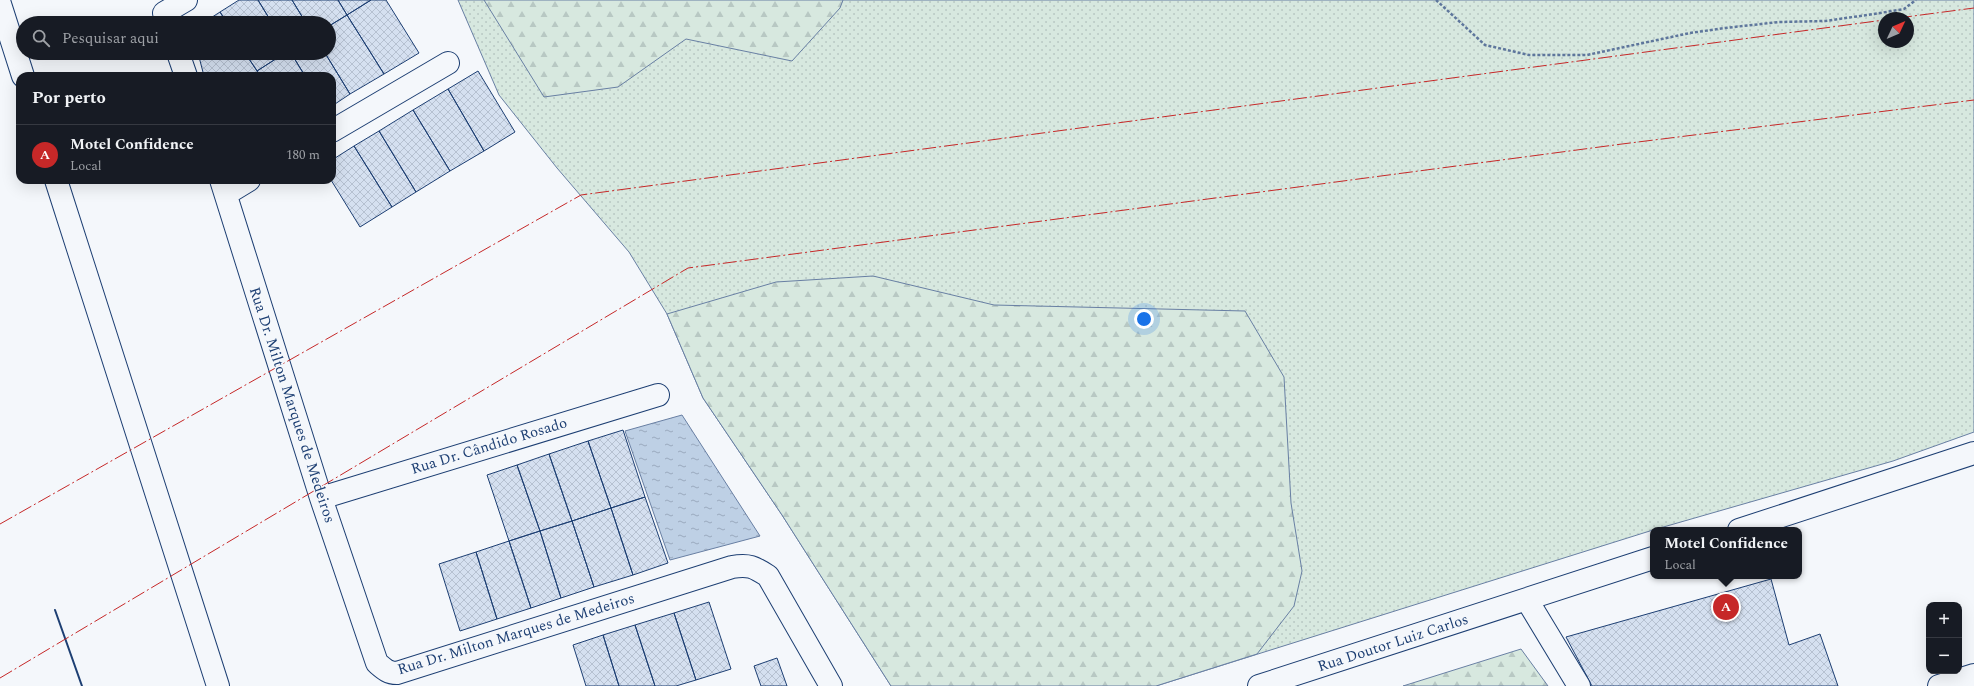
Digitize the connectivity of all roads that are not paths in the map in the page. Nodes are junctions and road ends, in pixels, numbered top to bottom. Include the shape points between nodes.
1 (186, 0) edge
2 (0, 4) edge
3 (168, 16) edge
4 (16, 54) edge
5 (18, 60) edge
6 (180, 60) edge
7 (448, 63) dead end
8 (22, 72) edge
9 (185, 72) edge
10 (336, 129) edge
11 (57, 184) edge
12 (234, 184) edge
13 (223, 187) edge
14 (658, 395) dead end
15 (1974, 453) edge
16 (321, 498) junction
17 (1748, 527) edge
18 (1650, 559) edge
19 (1527, 600) junction
20 (1974, 675) edge
21 (218, 686) edge
22 (831, 686) edge
23 (1259, 686) edge
24 (1578, 686) edge
25 (1939, 686) edge

1 - 3 main road
2 - 4 main road
5 - 8 main road
6 - 9 main road
7 - 10 main road
11 - 21 main road
12 - 13 main road
13 - 16 main road, Rua Dr. Milton Marques de Medeiros
14 - 16 main road, Rua Dr. Cândido Rosado
15 - 17 main road
16 - 22 main road, Rua Dr. Milton Marques de Medeiros via 377,663 389,673 397,673 732,567 746,565 768,576
18 - 19 main road, Rua Doutor Luiz Carlos
19 - 23 main road, Rua Doutor Luiz Carlos
19 - 24 main road
20 - 25 main road

